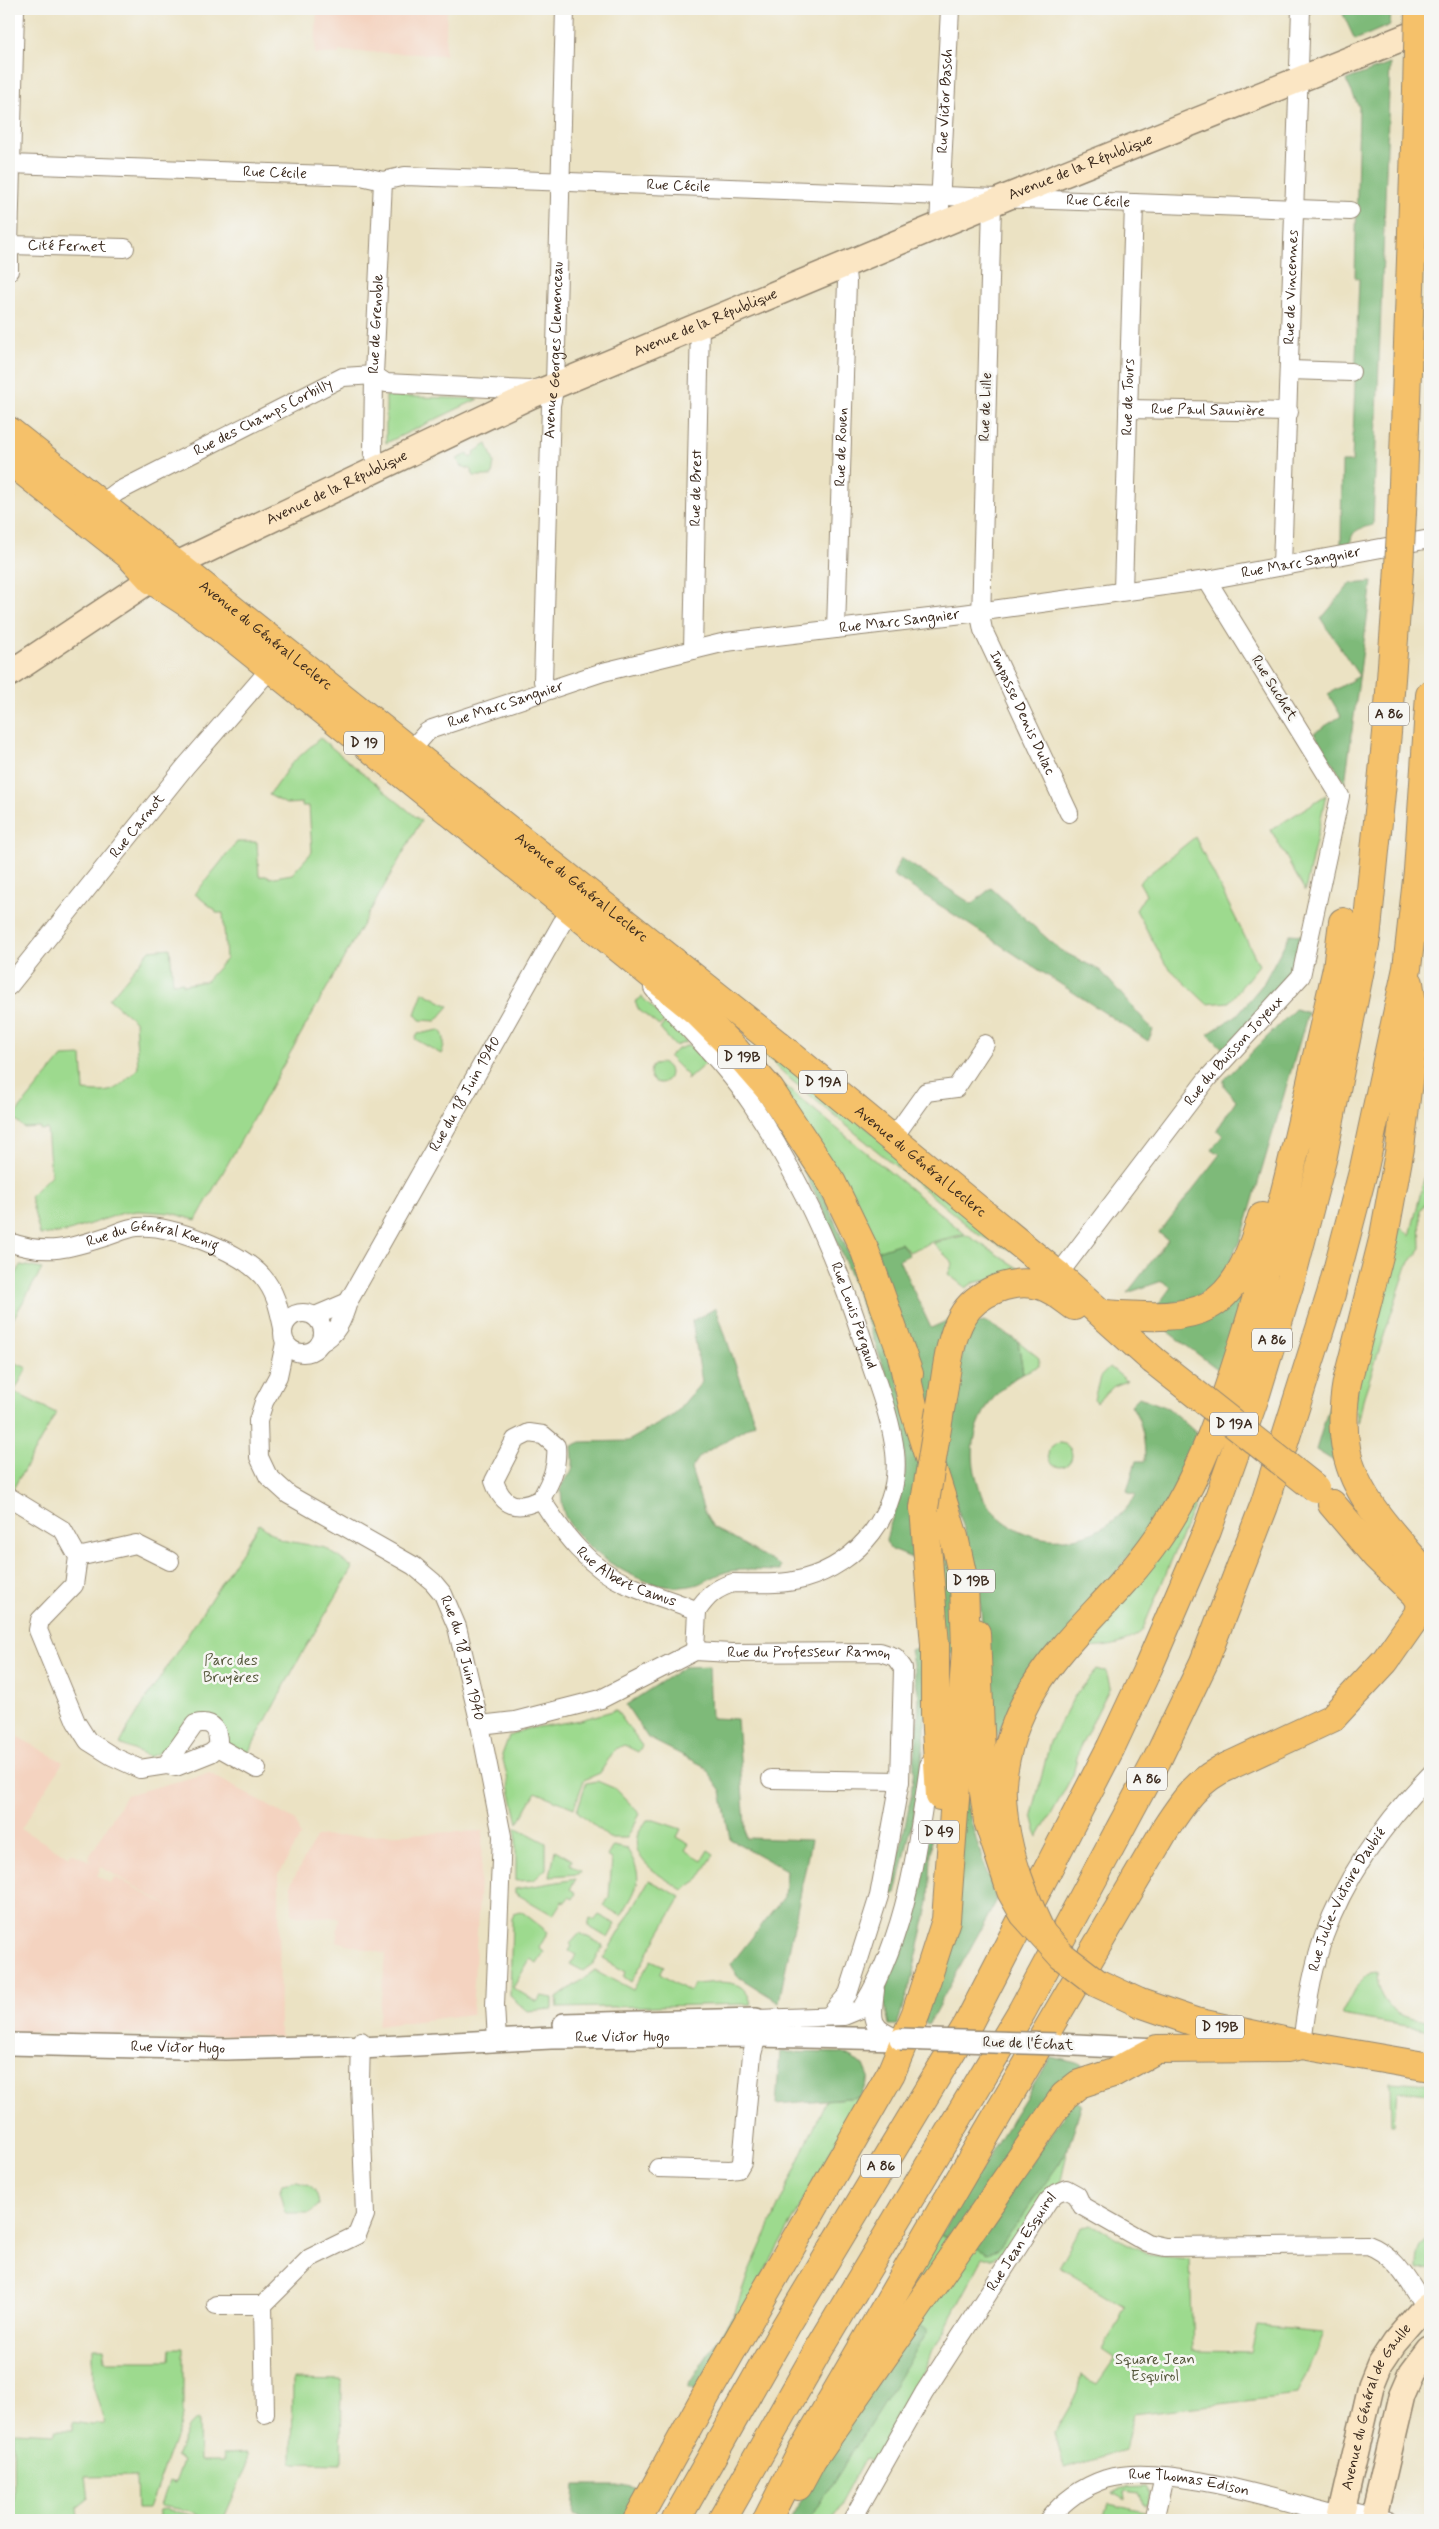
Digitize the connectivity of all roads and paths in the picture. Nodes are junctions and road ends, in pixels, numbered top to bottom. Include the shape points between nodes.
1 (16, 9) edge
2 (565, 9) edge
3 (950, 9) edge
4 (1301, 9) edge
5 (1419, 9) edge
6 (1430, 27) edge
7 (1299, 81) junction
8 (10, 165) edge
9 (383, 181) junction
10 (559, 182) junction
11 (943, 194) junction
12 (999, 201) junction
13 (1134, 203) junction
14 (1294, 210) junction
15 (1350, 210) dead end
16 (940, 225) junction
17 (9, 245) edge
18 (125, 248) dead end
19 (845, 264) junction
20 (9, 271) edge
21 (700, 324) junction
22 (1290, 370) junction
23 (1351, 372) dead end
24 (374, 375) junction
25 (555, 385) junction
26 (1128, 409) junction
27 (1289, 412) junction
28 (9, 431) edge
29 (9, 460) edge
30 (378, 467) junction
31 (101, 504) junction
32 (1430, 539) edge
33 (178, 564) junction
34 (1282, 566) junction
35 (152, 580) junction
36 (1207, 580) junction
37 (1123, 591) junction
38 (981, 611) junction
39 (836, 629) junction
40 (693, 650) junction
41 (296, 659) junction
42 (270, 669) junction
43 (9, 674) edge
44 (547, 690) junction
45 (1430, 695) edge
46 (403, 759) junction
47 (1340, 796) joint
48 (1069, 813) dead end
49 (1376, 844) junction
50 (579, 901) junction
51 (1343, 922) junction
52 (626, 954) junction
53 (1407, 968) junction
54 (9, 986) edge
55 (986, 1044) dead end
56 (890, 1137) junction
57 (9, 1242) edge
58 (1058, 1275) junction
59 (277, 1300) junction
60 (348, 1302) junction
61 (1105, 1314) junction
62 (306, 1315) junction
63 (284, 1336) junction
64 (320, 1343) junction
65 (901, 1352) junction
66 (303, 1353) junction
67 (1150, 1357) junction
68 (278, 1376) junction
69 (1324, 1496) junction
70 (9, 1497) edge
71 (541, 1499) dead end
72 (78, 1557) junction
73 (170, 1561) dead end
74 (1430, 1578) edge
75 (697, 1611) junction
76 (695, 1651) junction
77 (936, 1712) junction
78 (480, 1725) junction
79 (218, 1747) junction
80 (166, 1765) junction
81 (257, 1769) dead end
82 (1430, 1775) edge
83 (771, 1779) dead end
84 (900, 1781) junction
85 (996, 1820) junction
86 (934, 1952) junction
87 (875, 1987) junction
88 (829, 2016) junction
89 (757, 2028) junction
90 (497, 2033) junction
91 (900, 2039) junction
92 (9, 2044) edge
93 (356, 2045) junction
94 (1302, 2045) junction
95 (1157, 2049) junction
96 (1430, 2067) edge
97 (658, 2168) dead end
98 (216, 2305) dead end
99 (263, 2305) junction
100 (1428, 2306) edge
101 (1430, 2349) edge
102 (265, 2414) dead end
103 (1164, 2477) junction
104 (1342, 2519) edge
105 (1378, 2519) edge
106 (637, 2520) edge
107 (676, 2520) edge
108 (722, 2520) edge
109 (767, 2520) edge
110 (779, 2520) edge
111 (852, 2520) edge
112 (1048, 2520) edge
113 (1154, 2520) edge

1 - 8 street
2 - 10 street, Avenue Georges Clemenceau
3 - 11 street, Rue Victor Basch
4 - 7 street, Rue de Vincennes
5 - 49 main road, A 86, bridge via 1402,512
6 - 7 main road, Avenue de la République
7 - 12 main road, Avenue de la République
7 - 14 street, Rue de Vincennes
8 - 9 street, Rue Cécile via 361,176
8 - 17 street
9 - 10 street, Rue Cécile via 405,176
9 - 24 street, Rue de Grenoble
10 - 11 street, Rue Cécile
10 - 25 street, Avenue Georges Clemenceau
11 - 12 street, Rue Cécile
11 - 16 street, Rue Victor Basch
12 - 13 street, Rue Cécile
12 - 16 main road, Avenue de la République
12 - 38 street, Rue de Lille
13 - 14 street, Rue Cécile
13 - 26 street, Rue de Tours
14 - 15 street, Rue Cécile
14 - 22 street, Rue de Vincennes
16 - 19 main road, Avenue de la République
17 - 18 street, Cité Fernet
17 - 20 street
19 - 21 main road, Avenue de la République
19 - 39 street, Rue de Rouen
21 - 25 main road, Avenue de la République
21 - 40 street, Rue de Brest
22 - 23 street
22 - 27 street, Rue de Vincennes
24 - 25 street, Rue des Champs Corbilly via 386,383 530,390
24 - 30 street, Rue de Grenoble via 373,453
24 - 31 street, Rue des Champs Corbilly via 343,377 117,492
25 - 30 main road, Avenue de la République
25 - 44 street, Avenue Georges Clemenceau via 551,405 543,681
26 - 27 street, Rue Paul Saunière
26 - 37 street, Rue de Tours
27 - 34 street, Rue de Vincennes
28 - 31 main road, Avenue du Général Leclerc / D 19
29 - 35 main road, Avenue du Général Leclerc / D 19 via 129,555
30 - 33 main road, Avenue de la République
31 - 33 main road, Avenue du Général Leclerc / D 19
32 - 34 street, Rue Marc Sangnier
33 - 35 main road, Avenue de la République
33 - 41 main road, Avenue du Général Leclerc / D 19
34 - 36 street, Rue Marc Sangnier
35 - 42 main road, Avenue du Général Leclerc / D 19 via 192,606
35 - 43 main road, Avenue de la République
36 - 37 street, Rue Marc Sangnier
36 - 47 street, Rue Suchet
37 - 38 street, Rue Marc Sangnier
38 - 39 street, Rue Marc Sangnier
38 - 48 street, Impasse Denis Dulac via 983,630
39 - 40 street, Rue Marc Sangnier via 726,642
40 - 44 street, Rue Marc Sangnier via 623,666
41 - 42 main road via 280,661
41 - 46 main road, Avenue du Général Leclerc / D 19
42 - 46 main road, Avenue du Général Leclerc / D 19
42 - 54 street, Rue Carnot via 185,766
44 - 46 street, Rue Marc Sangnier via 432,729
45 - 53 main road, A 86 via 1418,871
46 - 50 main road, Avenue du Général Leclerc / D 19
47 - 58 street, Rue du Buisson Joyeux via 1302,976 1207,1080
49 - 51 main road
49 - 107 main road, A 86 via 1366,939 1322,1160 1264,1367 1207,1532 1111,1747 968,2024 781,2334
50 - 52 main road, Avenue du Général Leclerc / D 19
50 - 56 main road, Avenue du Général Leclerc / D 19A
50 - 60 street, Rue du 18 Juin 1940 via 562,923
51 - 61 main road via 1258,1231 1236,1282 1215,1303 1182,1315
51 - 85 main road via 1338,968 1264,1276 1208,1448 1189,1489 1158,1539 1120,1586 1060,1650 1022,1706 1010,1742
52 - 65 main road, Avenue du Général Leclerc / D 19B via 697,1012 735,1050 795,1125 832,1183 865,1251
52 - 75 street, Rue Louis Pergaud via 749,1100 790,1167 850,1303 895,1453 894,1478 887,1508 873,1532 848,1558 833,1568 802,1580 725,1585
53 - 74 main road via 1415,1023 1400,1148 1384,1236 1347,1382 1343,1436 1350,1471 1362,1495
53 - 108 main road, A 86 via 1364,1168 1331,1294 1264,1506 1204,1662 1157,1760 1022,2011 815,2357
55 - 56 street via 956,1088 926,1092
56 - 58 main road, Avenue du Général Leclerc / D 19A
57 - 59 street, Rue du Général Kœnig via 27,1249 56,1251 132,1228 159,1228 231,1255 262,1276
58 - 61 main road, Avenue du Général Leclerc / D 19A
59 - 62 street, Rue du Général Kœnig
59 - 63 street, Rue du Général Kœnig
60 - 62 street
60 - 64 street, Rue du 18 Juin 1940 via 344,1317 331,1338
61 - 67 main road, Avenue du Général Leclerc / D 19A
62 - 63 street via 288,1319
62 - 64 street via 323,1332
63 - 66 street via 293,1351
63 - 68 street, Rue du 18 Juin 1940
64 - 66 street via 310,1352
65 - 85 main road, D 19B via 948,1491 967,1559 975,1612 982,1778
65 - 86 main road via 914,1410 954,1537 964,1582 966,1612 946,1920
66 - 68 street, Rue du 18 Juin 1940
67 - 69 main road, D 19A, bridge
67 - 77 main road, bridge via 1135,1353 1058,1294 1032,1284 1011,1284 995,1289 972,1305 962,1318 952,1347 924,1508
68 - 78 street, Rue du 18 Juin 1940 via 258,1421 259,1456 268,1476 289,1495 414,1566 433,1582 443,1594 455,1620
69 - 74 main road, D 19A
69 - 109 main road via 1376,1556 1415,1594 1420,1603 1418,1614 1385,1661 1332,1718 1215,1771 1197,1785 1166,1828 946,2201
70 - 72 street via 63,1530
71 - 75 street, Rue Albert Camus via 569,1539 606,1572 626,1584
72 - 73 street via 136,1544
72 - 80 street via 74,1585 40,1620 38,1630 76,1722 88,1741 112,1756 140,1769
75 - 76 street, Rue Albert Camus
76 - 78 street via 601,1699 515,1721
76 - 84 street, Rue du Professeur Ramon via 880,1652 895,1656 903,1668
77 - 86 main road, D 49 via 940,1793
77 - 87 street via 912,1873 900,1919
78 - 90 street, Rue du 18 Juin 1940 via 502,1836 495,2005
79 - 80 street via 206,1756 176,1767
79 - 80 street via 219,1734 215,1727 206,1722 196,1724
79 - 81 street
82 - 94 street, Rue Julie-Victoire Daubié via 1386,1825 1346,1885 1323,1937 1307,2006
83 - 84 street
84 - 88 street, Rue du Professeur Ramon via 879,1896 848,1994
85 - 94 main road, D 19B, bridge via 1020,1888 1041,1932 1062,1956 1097,1983 1140,2003 1195,2022
86 - 106 main road via 916,2013 891,2073
87 - 88 street via 861,2009 844,2016
87 - 91 street via 874,2024 886,2034
88 - 89 street
89 - 90 street, Rue Victor Hugo
89 - 91 street, Rue Victor Hugo
89 - 97 street via 742,2162 738,2168
90 - 93 street, Rue Victor Hugo
91 - 95 street, Rue de l'Échat, bridge
92 - 93 street, Rue Victor Hugo via 225,2049
93 - 99 street via 364,2215 357,2235 310,2258
94 - 95 main road via 1287,2048
94 - 96 main road, D 19B
95 - 110 main road via 1113,2073 1079,2084 1064,2096 812,2460
98 - 99 street
99 - 102 street
100 - 104 main road, Avenue du Général de Gaulle via 1394,2343 1371,2386
100 - 111 street, Rue Jean Esquirol via 1393,2259 1368,2245 1165,2247 1147,2243 1082,2206 1077,2195 1066,2189 1048,2201 924,2393
101 - 105 main road, Avenue du Général de Gaulle via 1412,2373 1402,2396
103 - 104 street, Rue Thomas Edison via 1188,2478
103 - 112 street, Rue Thomas Edison via 1128,2476 1092,2484 1068,2499
103 - 113 street
104 - 105 street, Rue Thomas Edison via 1352,2512

